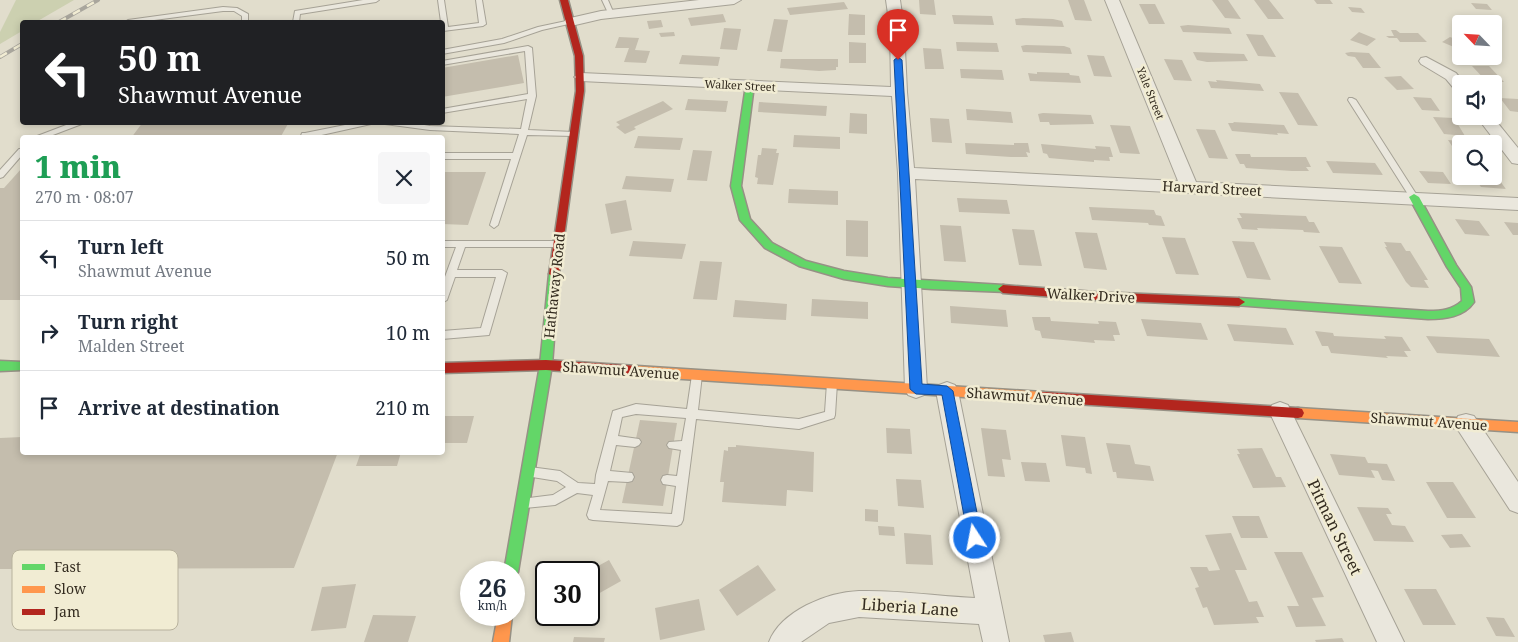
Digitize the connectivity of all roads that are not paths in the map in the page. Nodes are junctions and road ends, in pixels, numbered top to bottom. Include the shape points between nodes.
1 (376, 0) edge
2 (441, 0) edge
3 (479, 0) edge
4 (564, 0) edge
5 (605, 0) edge
6 (734, 0) edge
7 (893, 0) edge
8 (1112, 0) edge
9 (612, 14) junction
10 (143, 20) edge
11 (245, 20) edge
12 (296, 20) edge
13 (444, 20) edge
14 (571, 22) junction
15 (445, 30) edge
16 (445, 51) edge
17 (1426, 61) dead end
18 (445, 62) edge
19 (581, 77) junction
20 (1452, 77) edge
21 (750, 85) junction
22 (899, 92) junction
23 (532, 96) junction
24 (1352, 100) dead end
25 (445, 110) edge
26 (74, 125) edge
27 (358, 125) edge
28 (408, 125) edge
29 (1491, 125) edge
30 (430, 128) junction
31 (524, 132) junction
32 (574, 134) junction
33 (45, 135) edge
34 (305, 135) edge
35 (427, 135) edge
36 (20, 154) edge
37 (445, 156) edge
38 (516, 156) junction
39 (1518, 159) edge
40 (906, 173) junction
41 (0, 175) edge
42 (1189, 187) junction
43 (1414, 198) junction
44 (1518, 204) edge
45 (494, 225) dead end
46 (445, 244) edge
47 (462, 244) junction
48 (558, 244) junction
49 (448, 278) edge
50 (911, 283) junction
51 (445, 335) edge
52 (0, 366) edge
53 (20, 366) edge
54 (546, 366) junction
55 (445, 368) edge
56 (697, 375) junction
57 (832, 383) junction
58 (916, 389) junction
59 (947, 391) junction
60 (1280, 412) junction
61 (691, 414) junction
62 (1466, 423) junction
63 (1518, 427) edge
64 (611, 440) junction
65 (635, 442) dead end
66 (673, 445) dead end
67 (687, 446) junction
68 (527, 472) junction
69 (602, 475) junction
70 (628, 477) dead end
71 (667, 480) dead end
72 (682, 481) junction
73 (576, 488) junction
74 (600, 490) junction
75 (1518, 502) edge
76 (521, 503) junction
77 (513, 561) edge
78 (989, 612) junction
79 (503, 626) edge
80 (501, 642) edge
81 (782, 642) edge
82 (996, 642) edge
83 (1391, 642) edge

1 - 12 lane via 297,12
2 - 13 lane
3 - 15 lane via 483,24
4 - 14 main road, Hathaway Road
5 - 9 lane
6 - 9 street
7 - 22 street
8 - 42 street, Yale Street
9 - 14 street
10 - 11 lane via 223,9 235,9 246,15
14 - 16 lane via 540,28 504,41
14 - 19 main road, Hathaway Road via 580,56
17 - 20 street
18 - 23 lane via 528,48
19 - 21 street, Walker Street
19 - 32 main road, Hathaway Road
21 - 22 street, Walker Street
21 - 50 main road, Walker Drive via 736,186 740,208 751,229 772,249 800,263 857,277
22 - 40 street
23 - 25 lane
23 - 31 lane
24 - 43 lane
26 - 33 lane
27 - 34 lane
28 - 30 lane
29 - 39 street
30 - 31 lane
30 - 35 lane
31 - 32 lane
31 - 38 lane
32 - 48 main road, Hathaway Road
36 - 41 lane
37 - 38 lane
38 - 45 lane
40 - 42 street, Harvard Street
40 - 50 street
42 - 43 street, Harvard Street
43 - 44 street, Harvard Street
43 - 50 main road, Walker Drive via 1466,287 1468,302 1460,311 1413,314
46 - 47 lane
47 - 48 lane
47 - 49 lane
48 - 54 main road, Hathaway Road
49 - 51 lane via 502,273 485,332
50 - 58 street
52 - 53 main road
54 - 55 main road, Shawmut Avenue
54 - 56 main road, Shawmut Avenue
54 - 68 main road, Hathaway Road
56 - 57 main road, Shawmut Avenue
56 - 61 lane
57 - 58 main road, Shawmut Avenue
57 - 61 lane via 830,415 800,424
58 - 59 main road, Shawmut Avenue
59 - 60 main road, Shawmut Avenue
59 - 78 street
60 - 62 main road, Shawmut Avenue
60 - 83 street, Pitman Street
61 - 64 lane via 636,409 617,414
61 - 67 lane
62 - 63 main road, Shawmut Avenue
62 - 75 street
64 - 65 lane
64 - 69 lane
66 - 67 lane
67 - 72 lane
68 - 73 lane via 560,476
68 - 76 main road, Hathaway Road
69 - 70 lane
69 - 74 lane
71 - 72 lane
72 - 74 lane via 677,520 593,515
73 - 74 lane
73 - 76 lane via 555,500
76 - 77 main road, Hathaway Road
78 - 81 street, Liberia Lane via 846,605 806,619
78 - 82 street
79 - 80 main road

